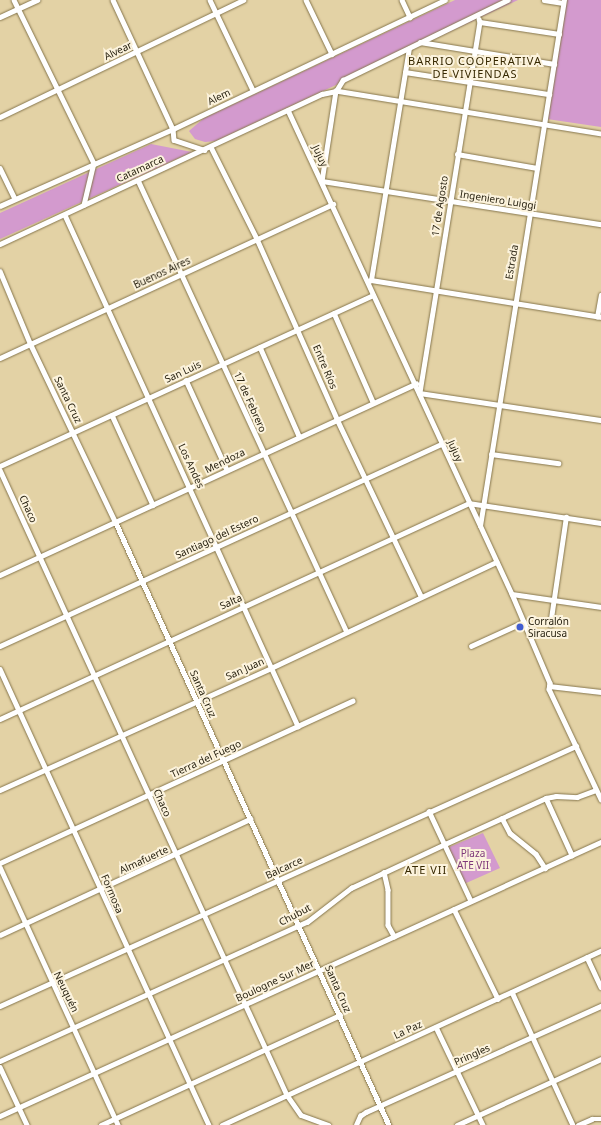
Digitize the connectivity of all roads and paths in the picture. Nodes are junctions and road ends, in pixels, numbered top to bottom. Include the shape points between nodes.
1 (14, 0) edge
2 (37, 0) edge
3 (113, 0) edge
4 (210, 0) edge
5 (243, 0) edge
6 (306, 0) edge
7 (402, 0) edge
8 (445, 0) edge
9 (508, 0) edge
10 (544, 0) edge
11 (563, 2) edge
12 (18, 9) junction
13 (216, 13) junction
14 (476, 16) junction
15 (0, 17) edge
16 (410, 17) junction
17 (480, 22) junction
18 (559, 34) junction
19 (420, 42) junction
20 (409, 49) junction
21 (138, 51) junction
22 (475, 51) junction
23 (332, 54) junction
24 (554, 64) junction
25 (405, 72) junction
26 (470, 82) junction
27 (59, 90) junction
28 (253, 90) junction
29 (336, 91) junction
30 (549, 94) junction
31 (400, 102) junction
32 (288, 110) junction
33 (465, 112) junction
34 (0, 117) edge
35 (544, 124) junction
36 (173, 129) junction
37 (601, 134) edge
38 (211, 147) junction
39 (204, 150) junction
40 (458, 154) junction
41 (94, 163) junction
42 (0, 168) edge
43 (537, 168) junction
44 (138, 180) junction
45 (322, 181) junction
46 (385, 191) junction
47 (15, 199) junction
48 (450, 201) junction
49 (333, 204) junction
50 (0, 206) edge
51 (84, 206) junction
52 (65, 214) junction
53 (530, 214) junction
54 (601, 224) edge
55 (258, 240) junction
56 (0, 244) edge
57 (0, 271) edge
58 (180, 274) junction
59 (370, 281) junction
60 (435, 291) junction
61 (373, 295) junction
62 (601, 295) edge
63 (514, 304) junction
64 (108, 309) junction
65 (334, 313) junction
66 (599, 317) edge
67 (298, 329) junction
68 (30, 345) junction
69 (260, 347) junction
70 (0, 358) edge
71 (223, 363) junction
72 (186, 380) junction
73 (416, 384) junction
74 (420, 393) junction
75 (149, 398) junction
76 (373, 402) junction
77 (498, 404) junction
78 (112, 415) junction
79 (337, 419) junction
80 (601, 420) edge
81 (74, 432) junction
82 (300, 436) junction
83 (442, 444) junction
84 (262, 453) junction
85 (491, 454) junction
86 (558, 463) dead end
87 (0, 466) edge
88 (0, 470) edge
89 (227, 470) junction
90 (366, 479) junction
91 (191, 488) junction
92 (469, 503) junction
93 (153, 505) junction
94 (482, 505) junction
95 (290, 512) junction
96 (566, 518) junction
97 (116, 523) junction
98 (601, 523) edge
99 (480, 527) junction
100 (392, 538) junction
101 (216, 548) junction
102 (40, 556) junction
103 (496, 562) junction
104 (318, 572) junction
105 (0, 575) edge
106 (142, 582) junction
107 (512, 594) junction
108 (421, 596) junction
109 (552, 600) junction
110 (244, 606) junction
111 (601, 608) edge
112 (67, 616) junction
113 (524, 622) junction
114 (550, 625) dead end
115 (346, 631) junction
116 (169, 640) junction
117 (0, 646) edge
118 (470, 646) dead end
119 (271, 668) junction
120 (0, 669) edge
121 (94, 675) junction
122 (549, 686) junction
123 (601, 692) edge
124 (196, 701) junction
125 (353, 701) dead end
126 (19, 710) junction
127 (0, 719) edge
128 (298, 726) junction
129 (121, 735) junction
130 (576, 746) junction
131 (223, 762) junction
132 (46, 769) junction
133 (0, 790) edge
134 (596, 790) junction
135 (149, 795) junction
136 (546, 798) junction
137 (601, 799) edge
138 (429, 811) junction
139 (502, 818) junction
140 (250, 819) junction
141 (74, 828) junction
142 (601, 842) edge
143 (445, 844) junction
144 (176, 855) junction
145 (572, 855) junction
146 (0, 863) edge
147 (0, 867) edge
148 (545, 868) junction
149 (384, 872) junction
150 (278, 880) junction
151 (101, 890) junction
152 (471, 901) junction
153 (454, 909) junction
154 (203, 915) junction
155 (26, 924) junction
156 (299, 925) junction
157 (0, 935) edge
158 (394, 936) junction
159 (126, 948) junction
160 (601, 951) edge
161 (587, 957) junction
162 (224, 960) junction
163 (320, 970) junction
164 (51, 983) junction
165 (601, 987) edge
166 (512, 992) junction
167 (148, 995) junction
168 (498, 999) junction
169 (245, 1005) junction
170 (0, 1006) edge
171 (601, 1006) edge
172 (340, 1015) junction
173 (436, 1027) junction
174 (74, 1028) junction
175 (533, 1037) junction
176 (168, 1039) junction
177 (265, 1050) junction
178 (601, 1059) edge
179 (0, 1061) edge
180 (361, 1061) junction
181 (0, 1067) edge
182 (457, 1072) junction
183 (95, 1074) junction
184 (553, 1082) junction
185 (189, 1084) junction
186 (287, 1095) junction
187 (380, 1106) junction
188 (19, 1107) junction
189 (0, 1116) edge
190 (478, 1116) junction
191 (115, 1119) junction
192 (601, 1119) edge
193 (27, 1125) edge
194 (101, 1125) edge
195 (118, 1125) edge
196 (209, 1125) edge
197 (222, 1125) edge
198 (328, 1125) edge
199 (356, 1125) edge
200 (389, 1125) edge
201 (457, 1125) edge
202 (483, 1125) edge
203 (573, 1125) edge
204 (578, 1125) edge

1 - 12 street
2 - 12 street
3 - 21 street
4 - 13 street
5 - 13 street, Alvear
6 - 23 street
7 - 16 street
8 - 16 street, Alem
9 - 14 street
10 - 11 street
11 - 18 street, Estrada
12 - 15 street
12 - 27 street
13 - 21 street, Alvear
13 - 28 street
14 - 17 street
14 - 19 street
16 - 23 street, Alem
17 - 18 street
17 - 22 street, 17 de Agosto
18 - 24 street, Estrada
19 - 20 street
19 - 22 street
20 - 25 street
20 - 29 street via 344,80
21 - 27 street, Alvear
21 - 36 street
22 - 24 street
22 - 26 street, 17 de Agosto
23 - 28 street, Alem
24 - 30 street, Estrada
25 - 26 street
25 - 31 street
26 - 30 street
26 - 33 street, 17 de Agosto
27 - 34 street, Alvear
27 - 41 street
28 - 36 street, Alem
29 - 31 street
29 - 32 street, Catamarca
29 - 45 street
30 - 35 street, Estrada
31 - 33 street
31 - 46 street
32 - 38 street, Catamarca
32 - 45 street, Jujuy
33 - 35 street
33 - 40 street, 17 de Agosto
35 - 37 street
35 - 43 street, Estrada
36 - 39 street via 176,142
36 - 41 street, Alem
38 - 39 street, Catamarca
38 - 55 street, Entre Ríos
39 - 44 street, Catamarca
40 - 43 street
40 - 48 street, 17 de Agosto
41 - 47 street, Alem
41 - 51 street
42 - 47 street
43 - 53 street, Estrada
44 - 51 street, Catamarca
44 - 58 street, 17 de Febrero
45 - 46 street, Ingeniero Luiggi
45 - 49 street, Jujuy
46 - 48 street, Ingeniero Luiggi
46 - 59 street
47 - 50 street, Alem
48 - 53 street, Ingeniero Luiggi
48 - 60 street, 17 de Agosto
49 - 55 street, Buenos Aires
49 - 59 street, Jujuy
51 - 52 street, Catamarca
52 - 56 street, Catamarca
52 - 64 street, Los Andes
53 - 54 street, Ingeniero Luiggi
53 - 63 street, Estrada
55 - 58 street, Buenos Aires
55 - 67 street, Entre Ríos
57 - 68 street, Santa Cruz
58 - 64 street, Buenos Aires
58 - 71 street, 17 de Febrero
59 - 60 street
59 - 61 street, Jujuy
60 - 63 street
60 - 74 street, 17 de Agosto
61 - 65 street, San Luis
61 - 73 street, Jujuy
62 - 66 street
63 - 66 street
63 - 77 street, Estrada
64 - 68 street, Buenos Aires
64 - 75 street, Los Andes
65 - 67 street, San Luis
65 - 76 street
67 - 69 street, San Luis
67 - 79 street, Entre Ríos
68 - 70 street, Buenos Aires
68 - 81 street, Santa Cruz
69 - 71 street, San Luis
69 - 82 street
71 - 72 street, San Luis
71 - 84 street, 17 de Febrero
72 - 75 street, San Luis
72 - 89 street
73 - 74 street, Jujuy
73 - 76 street, Mendoza
74 - 77 street
74 - 83 street, Jujuy
75 - 78 street, San Luis
75 - 91 street, Los Andes
76 - 79 street, Mendoza
77 - 80 street
77 - 85 street, Estrada
78 - 81 street, San Luis
78 - 93 street
79 - 82 street, Mendoza
79 - 90 street, Entre Ríos
81 - 87 street, San Luis
81 - 97 street, Santa Cruz
82 - 84 street, Mendoza
83 - 90 street, Santiago del Estero
83 - 92 street, Jujuy
84 - 89 street, Mendoza
84 - 95 street, 17 de Febrero
85 - 86 street
85 - 94 street, Estrada
88 - 102 street, Chaco
89 - 91 street, Mendoza
90 - 95 street, Santiago del Estero
90 - 100 street, Entre Ríos
91 - 93 street, Mendoza
91 - 101 street, Los Andes
92 - 94 street
92 - 99 street, Jujuy
92 - 100 street, Salta
93 - 97 street, Mendoza
94 - 96 street
94 - 99 street, Estrada
95 - 101 street, Santiago del Estero
95 - 104 street, 17 de Febrero
96 - 98 street
96 - 109 street
97 - 102 street, Mendoza
97 - 106 street, Santa Cruz
99 - 103 street, Jujuy
100 - 104 street, Salta
100 - 108 street, Entre Ríos
101 - 106 street, Santiago del Estero
101 - 110 street, Los Andes
102 - 105 street, Mendoza
102 - 112 street, Chaco
103 - 107 street, Jujuy
103 - 108 street, San Juan
104 - 110 street, Salta
104 - 115 street, 17 de Febrero
106 - 112 street, Santiago del Estero
106 - 116 street, Santa Cruz
107 - 109 street
107 - 113 street, Jujuy
108 - 115 street, San Juan
109 - 111 street
109 - 114 street
110 - 116 street, Salta
110 - 119 street, Los Andes
112 - 117 street, Santiago del Estero
112 - 121 street, Chaco
113 - 118 street
113 - 122 street, Jujuy
115 - 119 street, San Juan
116 - 121 street, Salta
116 - 124 street, Santa Cruz
119 - 124 street, San Juan
119 - 128 street, Los Andes
120 - 126 street, Formosa
121 - 126 street, Salta
121 - 129 street, Chaco
122 - 123 street
122 - 130 street, Jujuy
124 - 129 street, San Juan
124 - 131 street, Santa Cruz
125 - 128 street, Tierra del Fuego
126 - 127 street, Salta
126 - 132 street, Formosa
128 - 131 street, Tierra del Fuego
129 - 132 street, San Juan
129 - 135 street, Chaco
130 - 134 street, Jujuy
130 - 138 street, Balcarce
131 - 135 street, Tierra del Fuego
131 - 140 street, Santa Cruz
132 - 133 street, San Juan
132 - 141 street, Formosa
134 - 136 street, Chubut via 577,797
134 - 137 street, Jujuy
135 - 141 street, Tierra del Fuego
135 - 144 street, Chaco
136 - 139 street, Chubut
136 - 145 street
138 - 143 street
138 - 150 street, Balcarce
139 - 143 street, Chubut
139 - 148 street via 514,838 536,854
140 - 144 street, Almafuerte
140 - 150 street, Santa Cruz
141 - 146 street, Tierra del Fuego
141 - 151 street, Formosa
142 - 145 street, Boulogne Sur Mer
143 - 149 street, Chubut
143 - 152 street
144 - 151 street, Almafuerte
144 - 154 street, Chaco
145 - 148 street, Boulogne Sur Mer
147 - 155 street, Neuquén
148 - 152 street, Boulogne Sur Mer
149 - 156 street, Chubut via 351,888 313,918
149 - 158 street via 388,890 388,925
150 - 154 street, Balcarce
150 - 156 street, Santa Cruz
151 - 155 street, Almafuerte
151 - 159 street, Formosa
152 - 153 street, Boulogne Sur Mer
153 - 158 street, Boulogne Sur Mer
153 - 168 street
154 - 159 street, Balcarce
154 - 162 street, Chaco
155 - 157 street, Almafuerte
155 - 164 street, Neuquén
156 - 162 street, Chubut
156 - 163 street, Santa Cruz
158 - 163 street, Boulogne Sur Mer
159 - 164 street, Balcarce
159 - 167 street, Formosa
160 - 161 street, La Paz
161 - 165 street
161 - 166 street, La Paz
162 - 167 street, Chubut
162 - 169 street, Chaco
163 - 169 street, Boulogne Sur Mer
163 - 172 street, Santa Cruz
164 - 170 street, Balcarce
164 - 174 street, Neuquén
166 - 168 street, La Paz
166 - 175 street
167 - 174 street, Chubut
167 - 176 street, Formosa
168 - 173 street, La Paz
169 - 176 street, Boulogne Sur Mer
169 - 177 street, Chaco
171 - 175 street, Pringles
172 - 177 street
172 - 180 street, Santa Cruz
173 - 180 street, La Paz
173 - 182 street
174 - 179 street, Chubut
174 - 183 street, Neuquén
175 - 182 street, Pringles
175 - 184 street
176 - 183 street, Boulogne Sur Mer
176 - 185 street, Formosa
177 - 185 street
177 - 186 street, Chaco
178 - 184 street
180 - 186 street, La Paz
180 - 187 street, Santa Cruz
181 - 188 street
182 - 187 street, Pringles
182 - 190 street
183 - 188 street, Boulogne Sur Mer
183 - 191 street, Neuquén
184 - 190 street
184 - 203 street
185 - 191 street
185 - 196 street, Formosa
186 - 197 street, La Paz
186 - 198 street, Chaco via 301,1115
187 - 199 street, Pringles via 362,1113
187 - 200 street, Santa Cruz
188 - 189 street, Boulogne Sur Mer
188 - 193 street
190 - 201 street
190 - 202 street
191 - 194 street
191 - 195 street, Neuquén
192 - 204 street via 592,1119

